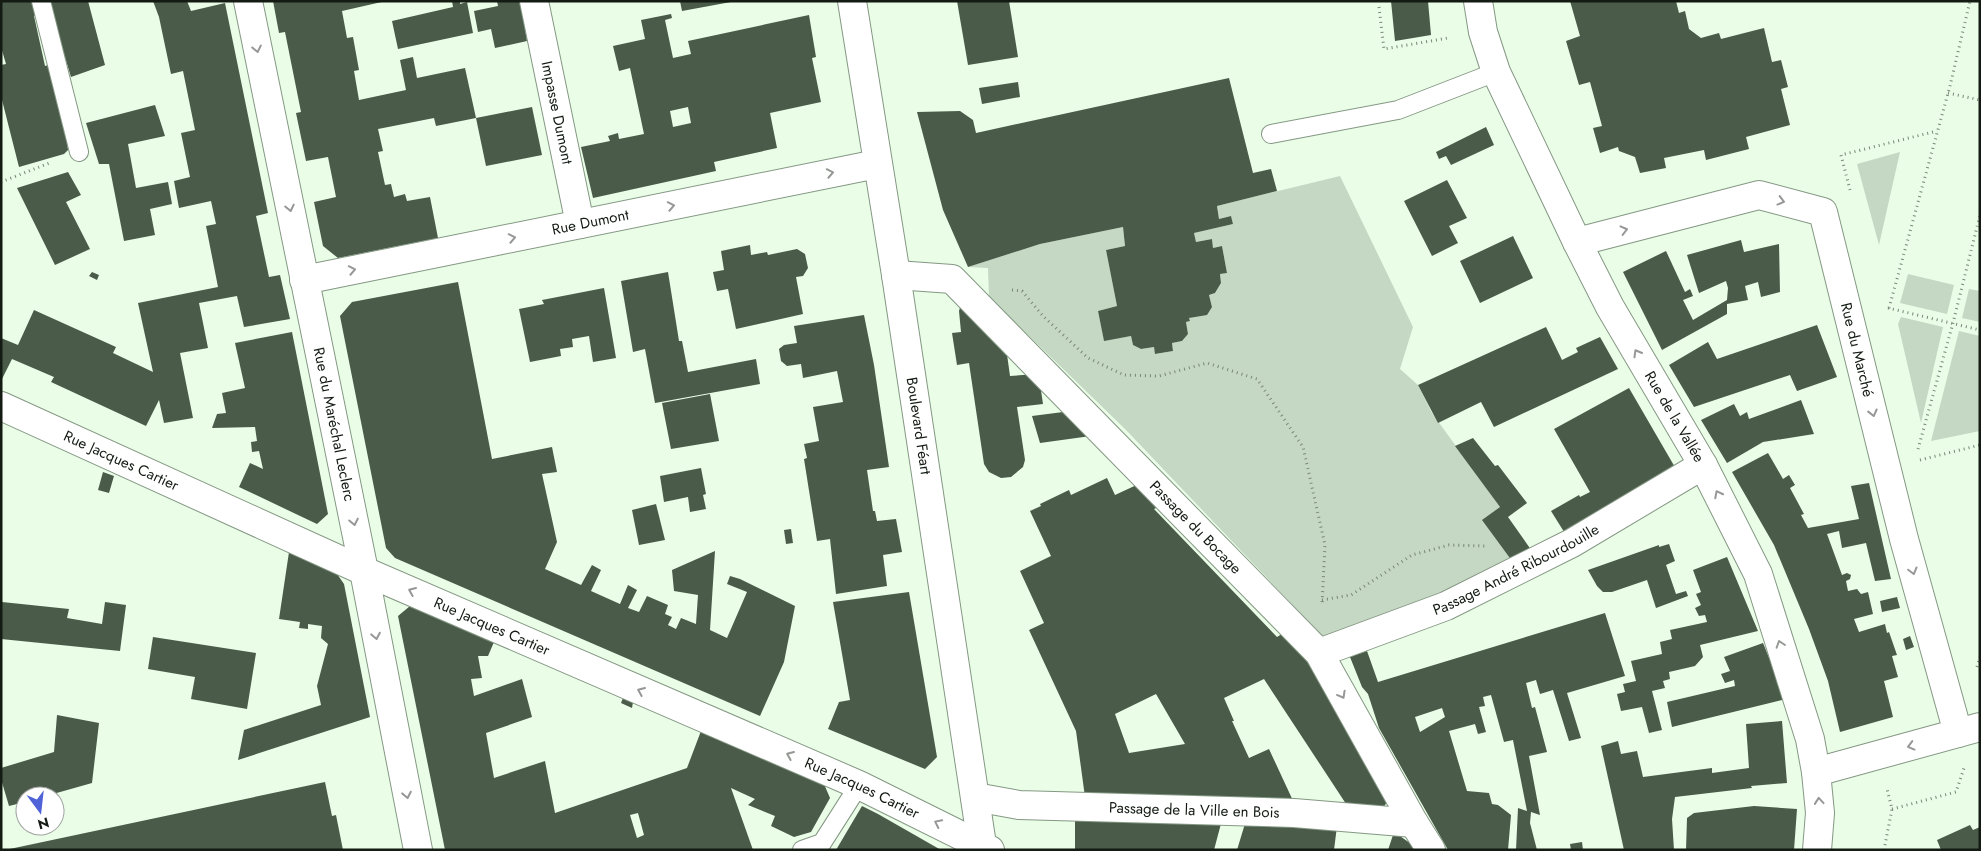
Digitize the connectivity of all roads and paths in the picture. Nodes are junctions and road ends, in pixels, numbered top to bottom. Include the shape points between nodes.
1 (41, 1) edge
2 (248, 1) edge
3 (534, 1) edge
4 (852, 1) edge
5 (1478, 1) edge
6 (1970, 1) edge
7 (1379, 7) dead end
8 (1483, 32) junction
9 (1496, 72) junction
10 (1948, 93) junction
11 (1980, 100) edge
12 (1937, 130) junction
13 (1271, 134) dead end
14 (79, 152) joint
15 (877, 164) junction
16 (1, 182) edge
17 (1851, 193) dead end
18 (1980, 215) edge
19 (580, 224) junction
20 (1577, 242) junction
21 (896, 275) junction
22 (304, 280) junction
23 (1004, 288) dead end
24 (1880, 306) dead end
25 (1889, 308) junction
26 (1954, 323) junction
27 (1980, 330) edge
28 (1, 406) edge
29 (1915, 445) dead end
30 (1980, 445) edge
31 (1917, 454) junction
32 (1920, 460) junction
33 (1703, 465) junction
34 (1886, 468) junction
35 (1923, 469) dead end
36 (1491, 546) dead end
37 (364, 571) junction
38 (1322, 600) junction
39 (1319, 653) junction
40 (1972, 666) dead end
41 (1975, 675) dead end
42 (1969, 730) edge
43 (1878, 755) junction
44 (1966, 759) dead end
45 (1816, 772) junction
46 (859, 785) junction
47 (975, 797) junction
48 (1892, 809) junction
49 (1414, 823) junction
50 (985, 848) edge
51 (418, 850) edge
52 (802, 850) edge
53 (1431, 850) edge
54 (1817, 850) edge
55 (1884, 850) edge

1 - 14 lane
2 -> 22 street, Rue du Maréchal Leclerc
3 - 19 street, Impasse Dumont
4 - 15 street, Boulevard Féart
5 - 8 street, Rue de la Vallée
6 - 10 path
7 - 8 path via 1384,49
8 - 9 street, Rue de la Vallée
9 - 13 lane via 1398,110
9 - 20 street, Rue de la Vallée
10 - 11 path
10 - 12 path
12 - 17 path via 1841,155
12 - 25 path
14 - 16 path
19 -> 15 street, Rue Dumont
15 - 21 street, Boulevard Féart
18 - 26 path
22 -> 19 street, Rue Dumont
33 -> 20 street, Rue de la Vallée via 1610,307
20 -> 34 street, Rue du Marché via 1759,195 1823,212
21 - 39 street, Passage du Bocage via 952,279
21 - 47 street, Boulevard Féart
22 -> 37 street, Rue du Maréchal Leclerc
23 - 38 path via 1022,292 1088,358 1124,375 1159,376 1207,363 1257,379 1303,447 1325,545
24 - 25 path
25 - 26 path
26 - 27 path
26 - 31 path
28 - 37 street, Rue Jacques Cartier
29 - 31 path
30 - 32 path
31 - 32 path
32 - 34 path
32 - 35 path
33 - 39 street, Passage André Ribourdouille via 1572,543 1446,606
45 -> 33 street, Rue de la Vallée via 1810,739 1758,574
34 -> 42 street, Rue du Marché
36 - 38 path via 1449,545 1412,555 1350,595
46 -> 37 street, Rue Jacques Cartier
37 -> 51 street, Rue du Maréchal Leclerc
38 - 39 path
39 -> 49 street, Passage du Bocage
40 - 41 path
42 -> 43 street
43 - 45 street
43 - 48 path
44 - 48 path via 1956,792
54 -> 45 street, Rue de la Vallée via 1820,813
50 -> 46 street, Rue Jacques Cartier
46 - 52 lane via 822,843
47 - 49 street, Passage de la Ville en Bois via 1019,805 1294,813
47 - 50 street, Boulevard Féart
48 - 55 path
49 - 53 street, Passage du Bocage

